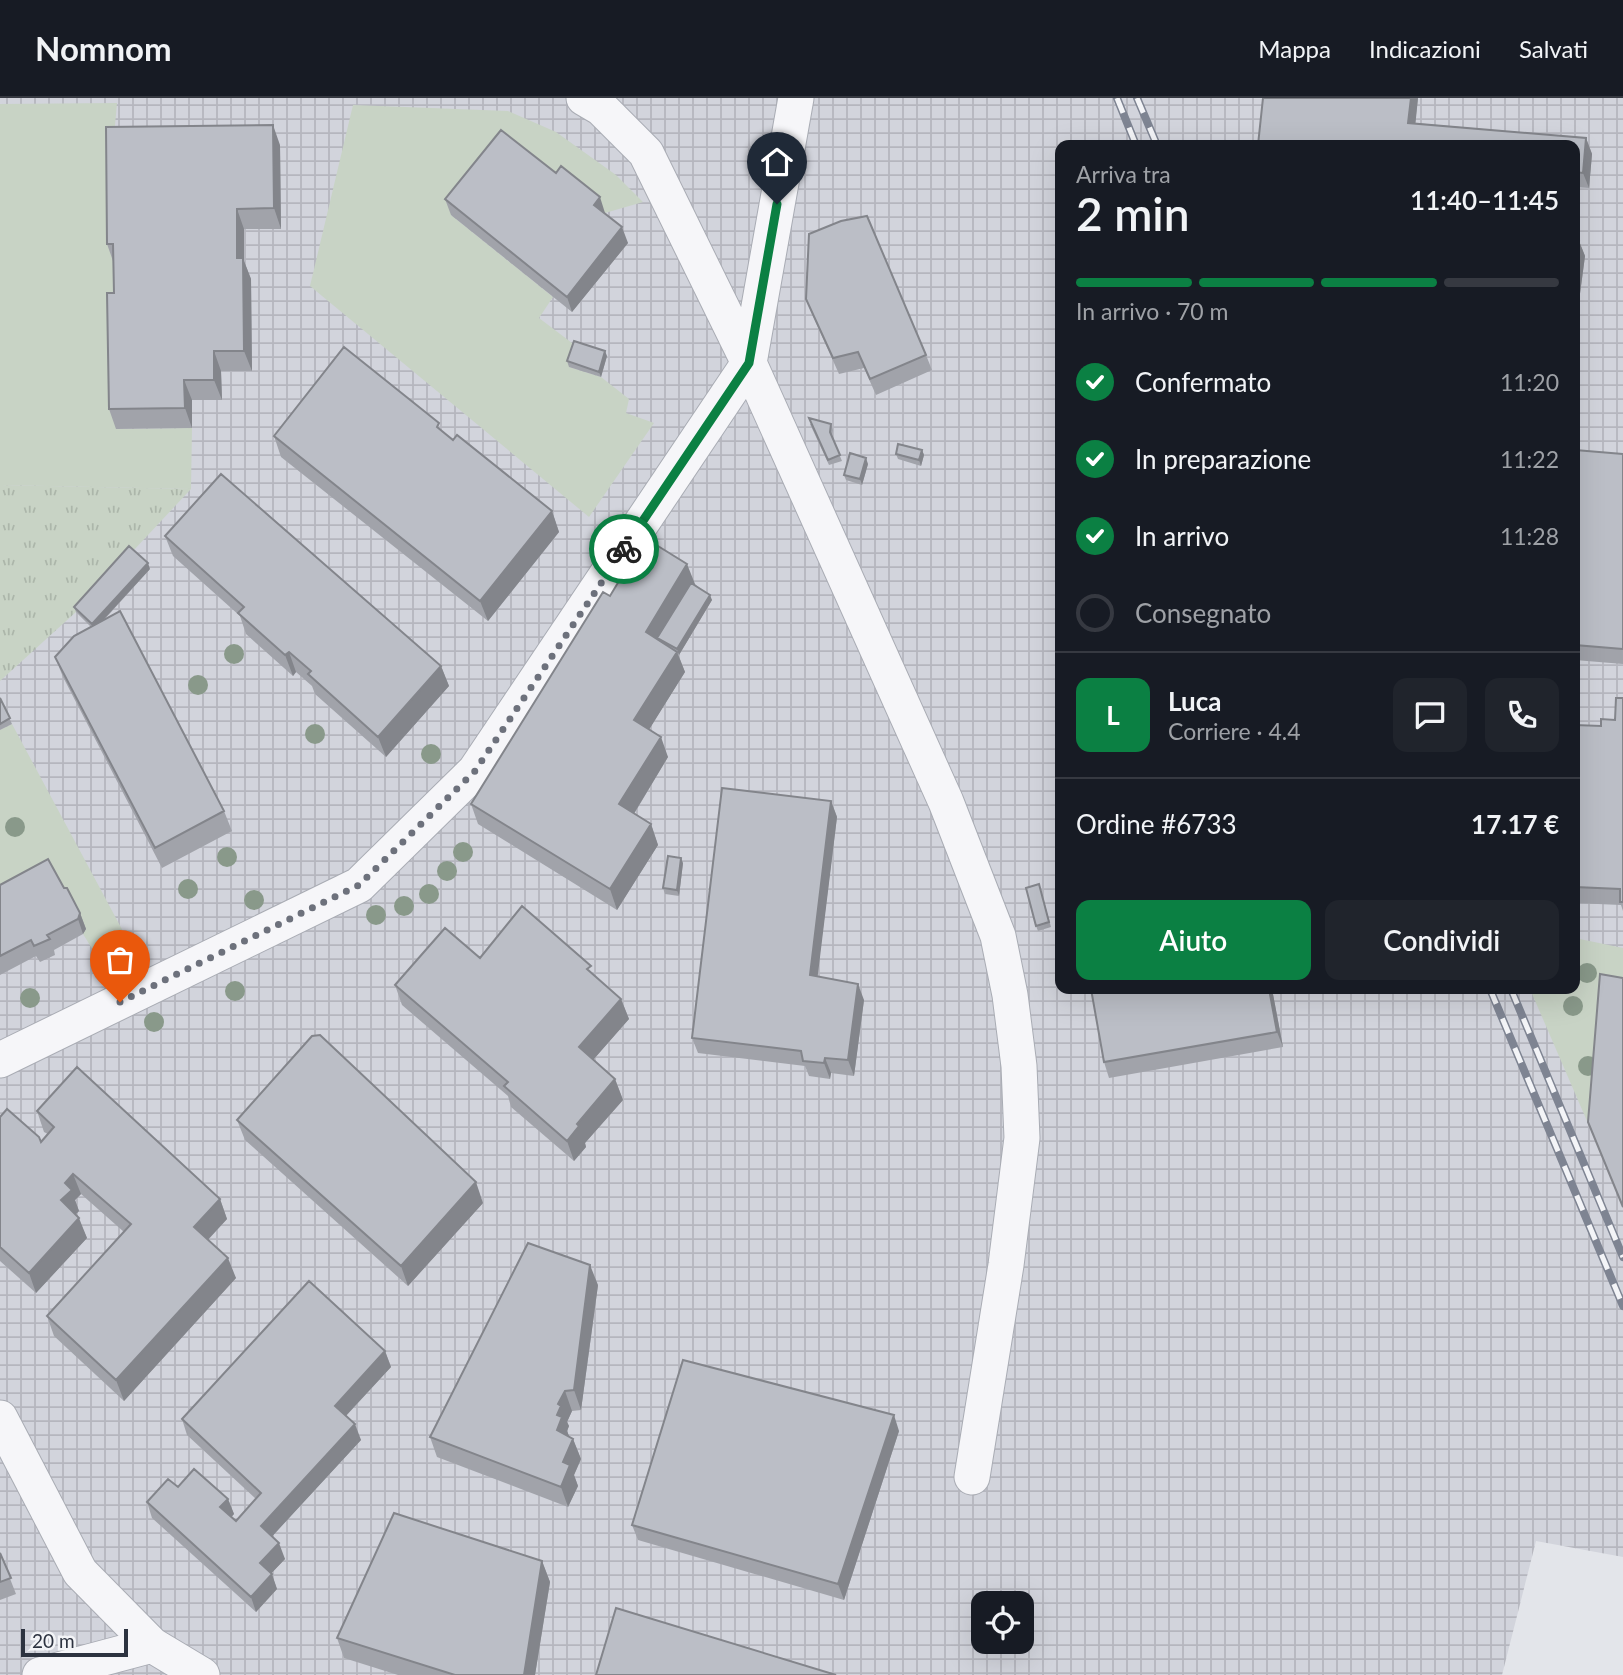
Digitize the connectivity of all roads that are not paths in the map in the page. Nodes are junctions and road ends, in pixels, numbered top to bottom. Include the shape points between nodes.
1 (584, 98) edge
2 (796, 98) edge
3 (749, 363) junction
4 (0, 1060) edge
5 (0, 1418) edge
6 (972, 1477) dead end
7 (152, 1645) junction
8 (40, 1675) edge
9 (202, 1675) edge

1 - 3 street via 601,108 646,153
2 - 3 street
3 - 4 street via 475,771 359,885
3 - 6 street via 946,802 1005,964 1019,1066 1022,1138
5 - 7 street via 80,1572
7 - 8 street
7 - 9 street

